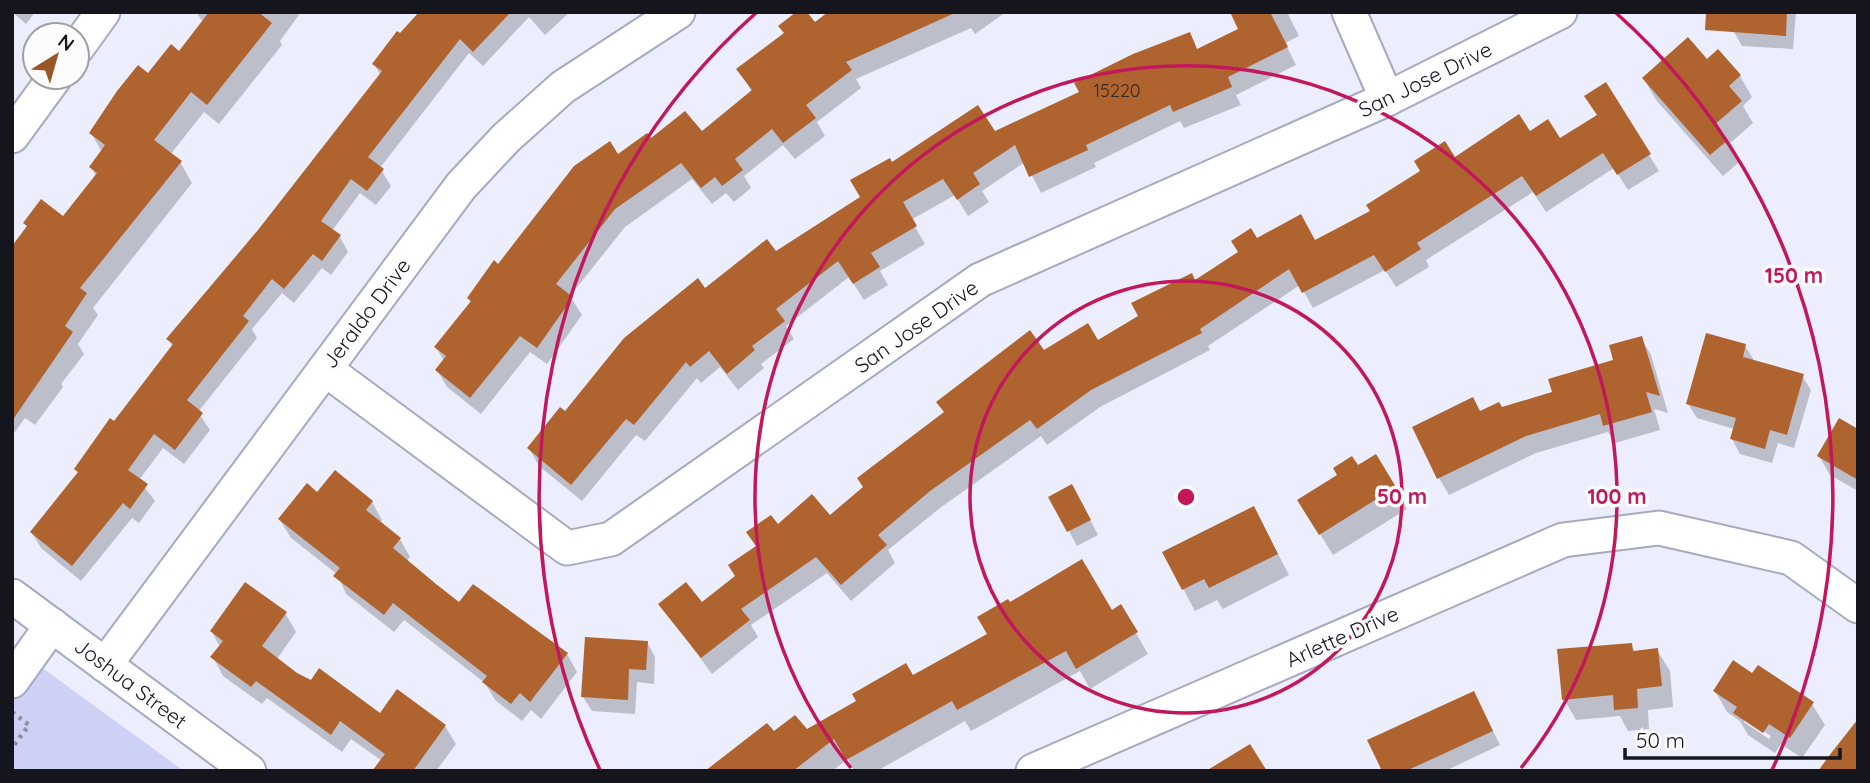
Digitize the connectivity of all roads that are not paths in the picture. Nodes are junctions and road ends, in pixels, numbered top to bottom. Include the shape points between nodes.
1 (103, 12) edge
2 (678, 12) edge
3 (1349, 12) edge
4 (1560, 12) edge
5 (91, 29) edge
6 (37, 91) edge
7 (1387, 99) junction
8 (22, 103) edge
9 (12, 136) edge
10 (325, 369) junction
11 (12, 596) edge
12 (1858, 606) edge
13 (52, 625) junction
14 (106, 665) junction
15 (12, 681) edge
16 (249, 771) edge
17 (1033, 771) edge

1 - 5 street
2 - 10 street, Jeraldo Drive via 564,88 506,138 461,186
3 - 7 street
4 - 7 street, San Jose Drive
6 - 8 street
7 - 10 street, San Jose Drive via 980,280 611,539 567,548
8 - 9 street
10 - 14 street, Jeraldo Drive
11 - 13 street, Joshua Street
12 - 17 street, Arlette Drive via 1791,558 1659,528 1563,540
13 - 14 street, Joshua Street
13 - 15 street
14 - 16 street, Joshua Street

